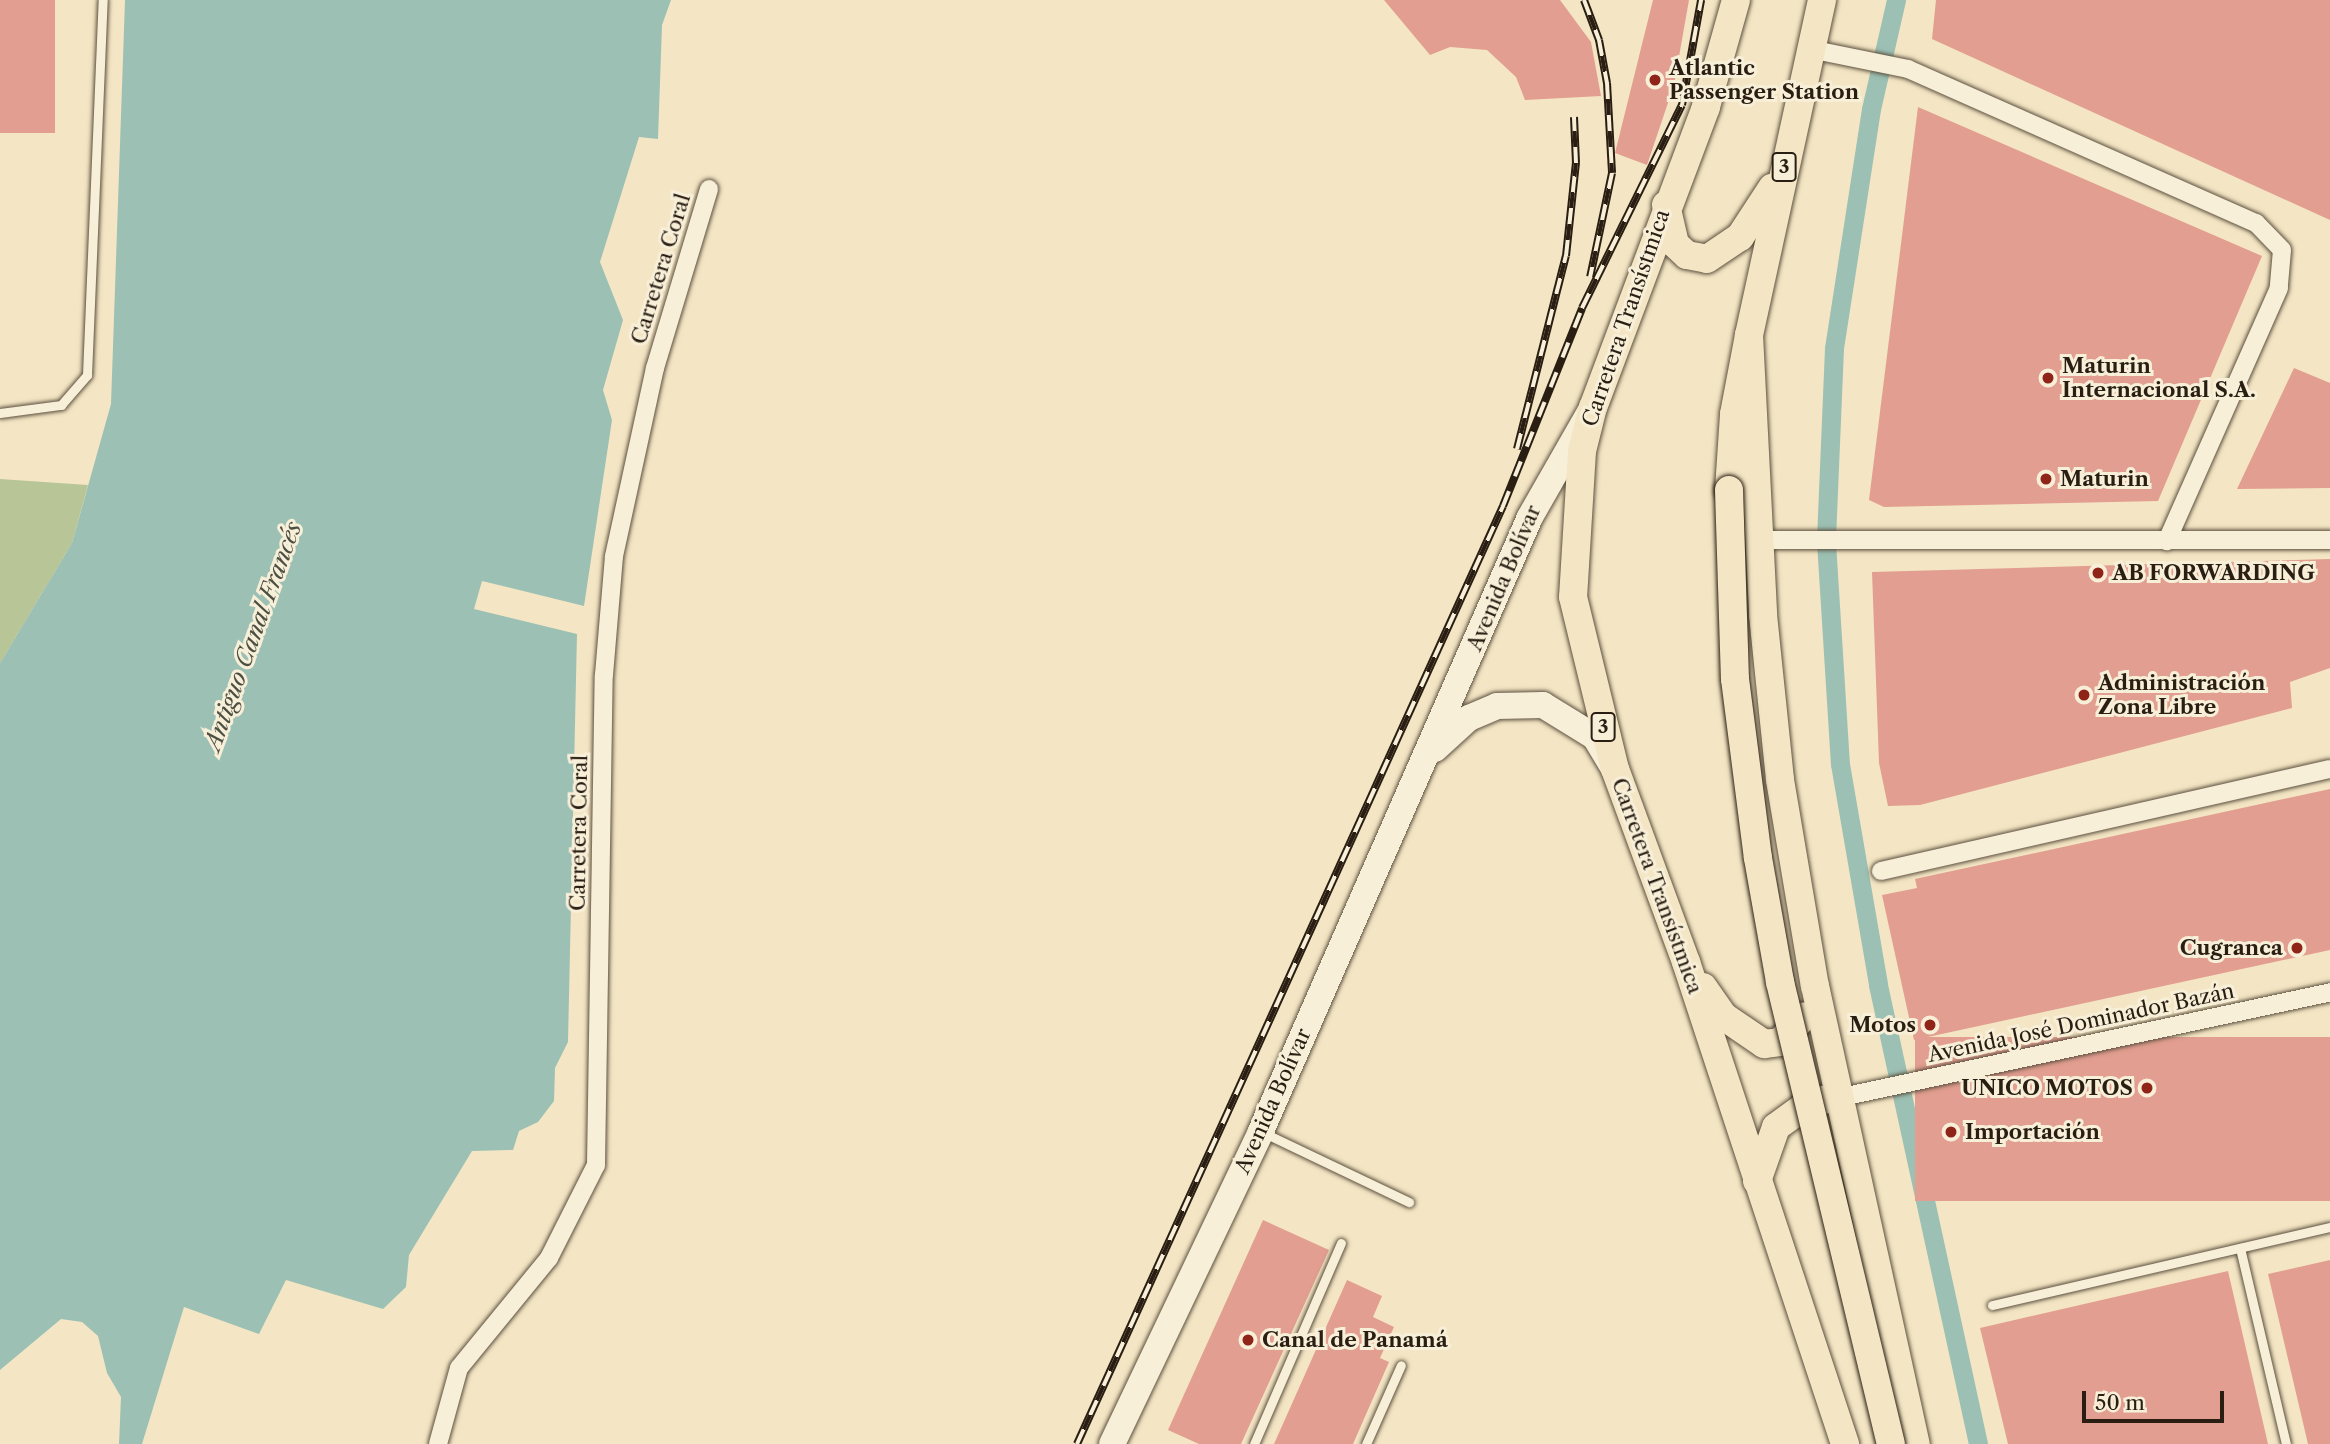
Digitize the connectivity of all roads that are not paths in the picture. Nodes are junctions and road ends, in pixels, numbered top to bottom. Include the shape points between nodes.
1 (103, 0) edge
2 (1736, 0) edge
3 (1822, 0) edge
4 (1810, 48) junction
5 (1784, 167) junction
6 (709, 189) dead end
7 (1666, 203) junction
8 (1749, 335) junction
9 (1592, 407) junction
10 (0, 412) edge
11 (1759, 540) junction
12 (2330, 540) edge
13 (2167, 541) junction
14 (1429, 755) junction
15 (1615, 769) junction
16 (2330, 769) edge
17 (1881, 871) dead end
18 (1686, 961) junction
19 (1815, 986) junction
20 (2330, 992) edge
21 (1842, 1097) junction
22 (1261, 1131) junction
23 (1757, 1181) junction
24 (1409, 1202) dead end
25 (2330, 1227) edge
26 (1341, 1243) dead end
27 (2240, 1248) junction
28 (1992, 1305) dead end
29 (1401, 1365) dead end
30 (1117, 1443) edge
31 (438, 1444) edge
32 (1254, 1444) edge
33 (1366, 1444) edge
34 (1845, 1444) edge
35 (1891, 1444) edge
36 (1916, 1444) edge
37 (2286, 1444) edge

1 - 10 lane via 87,375 61,405
2 - 7 main road, Carretera Transístmica / 3 via 1706,107
3 - 4 main road, 3
4 - 5 main road, 3
4 - 13 street via 1908,69 2256,223 2282,250 2278,288
5 - 7 main road via 1740,237 1714,257 1694,258 1680,251 1669,231
5 - 8 main road, 3
6 - 31 street, Carretera Coral via 656,368 614,556 604,675 596,1165 549,1258 459,1368
7 - 9 main road, Carretera Transístmica / 3
8 - 11 main road
8 - 35 main road, 3, bridge via 1734,414 1729,490 1735,679 1760,872 1783,994
9 - 14 main road, Avenida Bolívar via 1530,517
9 - 15 main road, Carretera Transístmica / 3 via 1580,476 1573,597
11 - 13 street
11 - 19 main road via 1770,705
12 - 13 street
14 - 15 main road, Avenida Bolívar via 1469,718 1487,710 1543,705 1595,737
14 - 22 main road, Avenida Bolívar
15 - 18 main road, Carretera Transístmica / 3
16 - 17 street
18 - 19 main road via 1723,1016 1764,1044 1793,1032
18 - 23 main road, Carretera Transístmica / 3
19 - 21 main road
20 - 21 street, Avenida José Dominador Bazán
21 - 23 main road via 1809,1103 1776,1127
21 - 36 main road
22 - 24 lane
22 - 30 main road, Avenida Bolívar
23 - 34 main road, Carretera Transístmica / 3
25 - 27 lane
26 - 32 lane
27 - 28 lane
27 - 37 lane
29 - 33 lane

